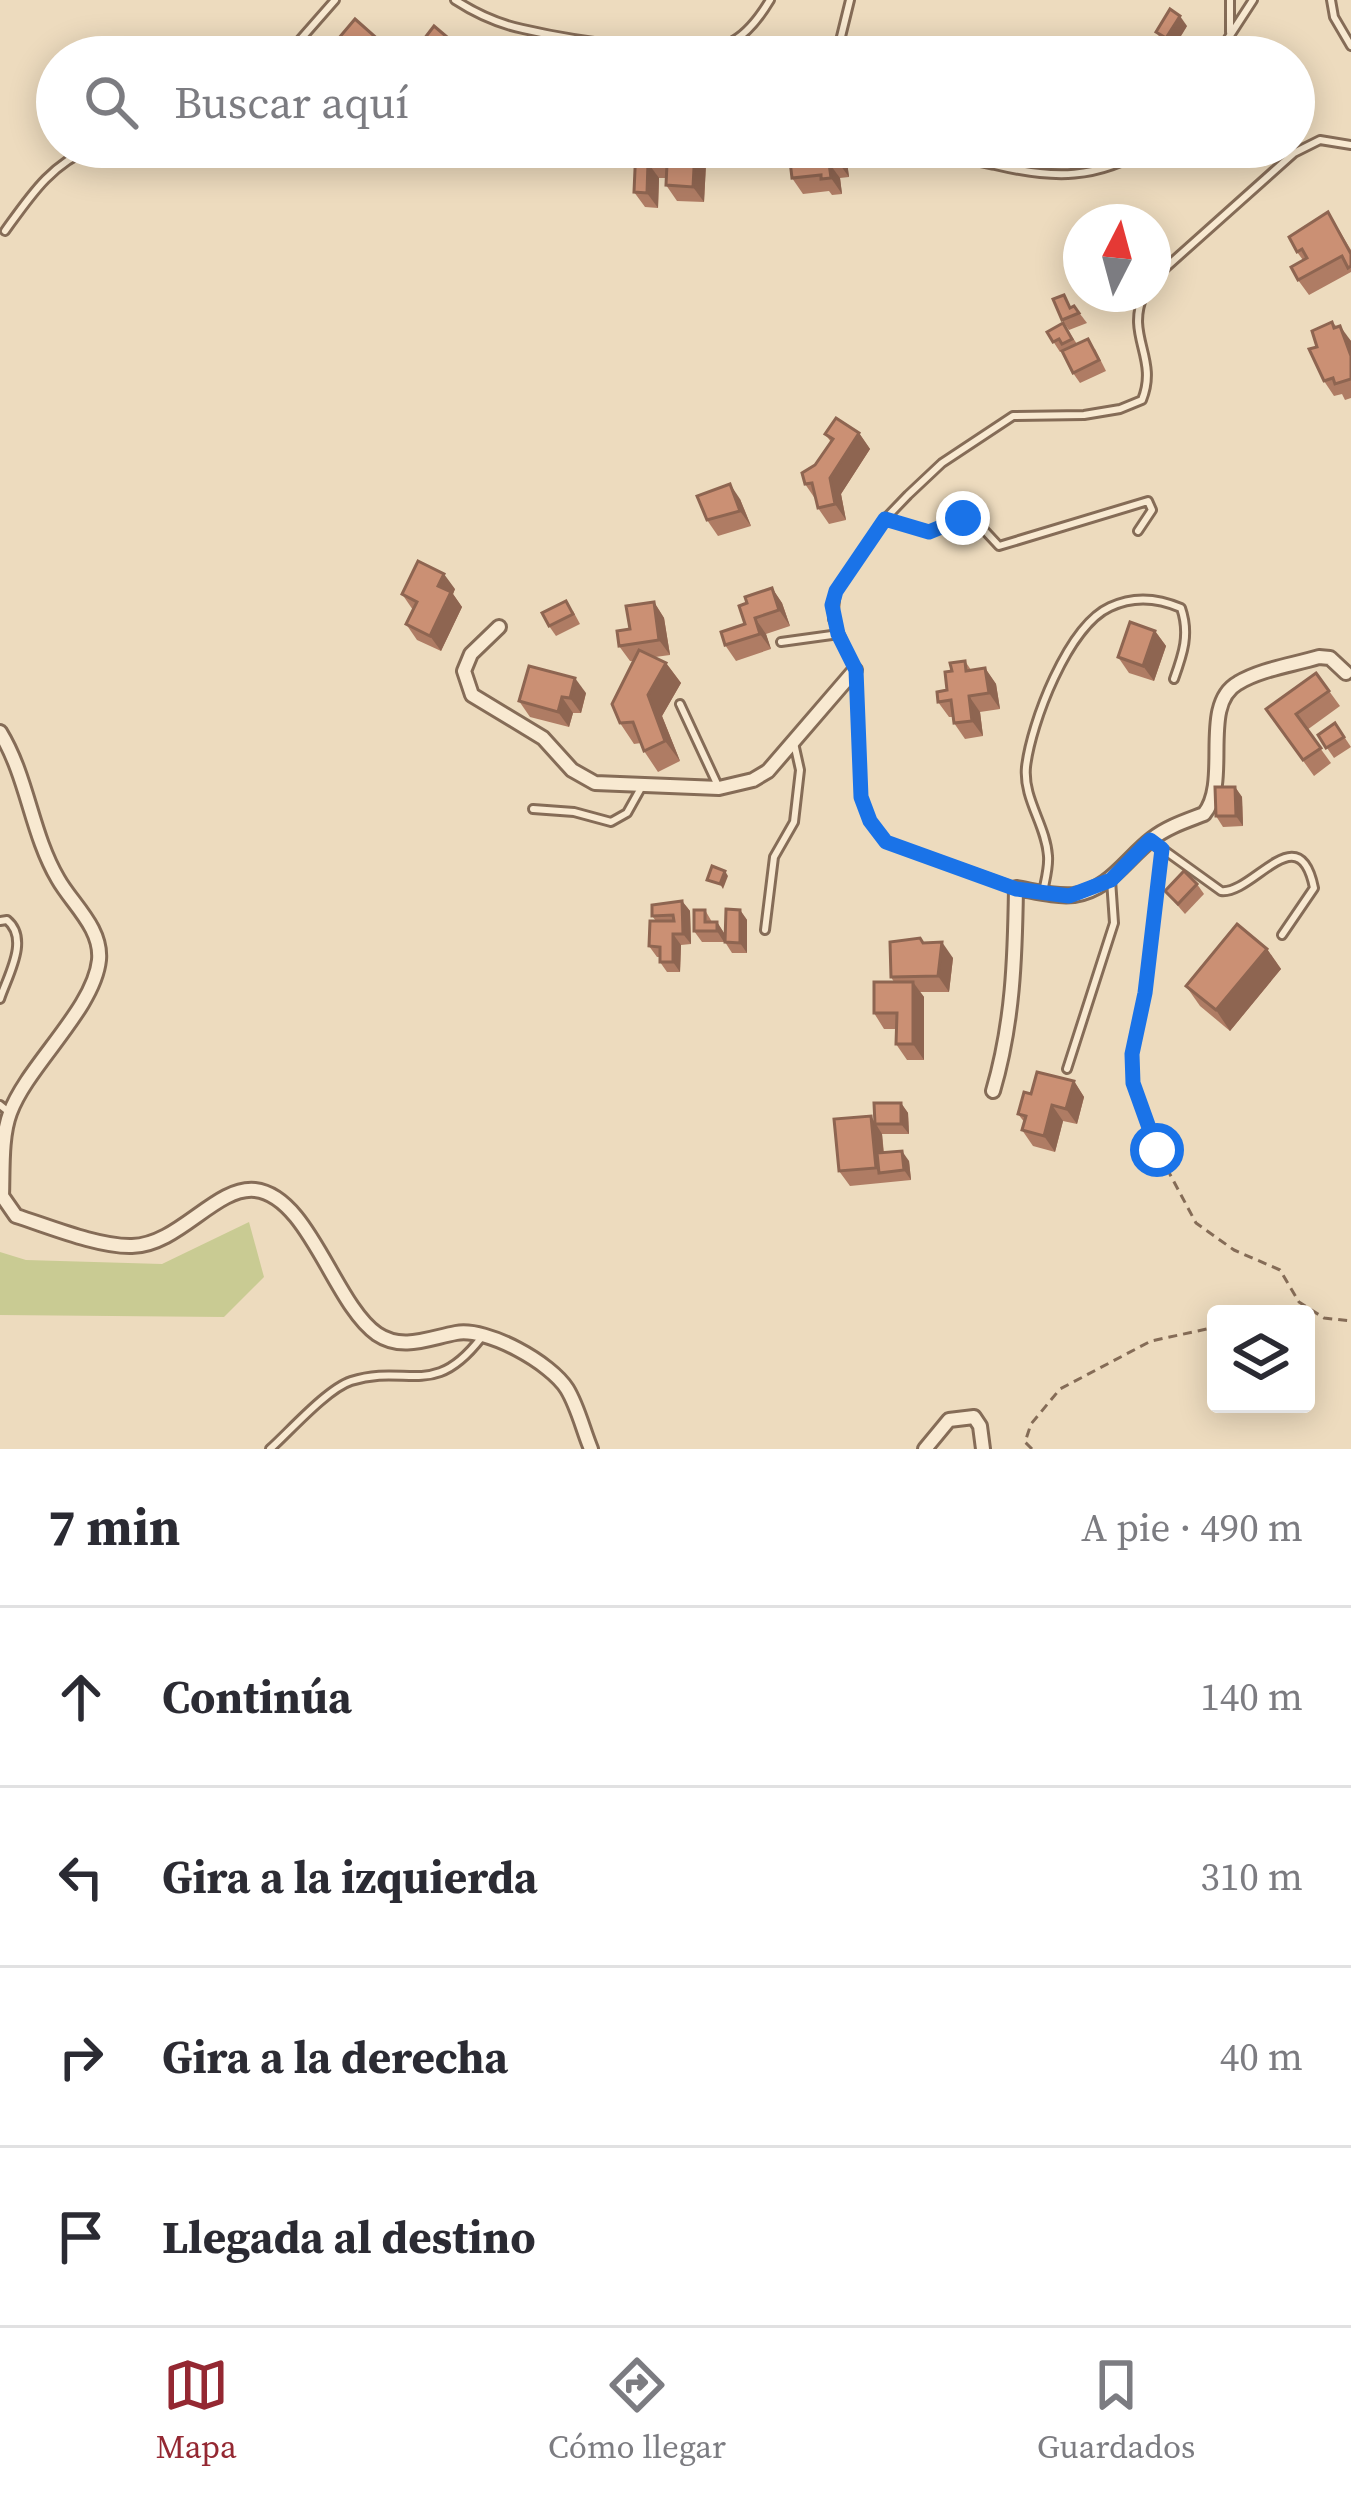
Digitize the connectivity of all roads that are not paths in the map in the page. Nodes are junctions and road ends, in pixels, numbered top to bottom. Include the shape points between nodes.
1 (335, 0) edge
2 (455, 0) edge
3 (770, 0) edge
4 (850, 0) edge
5 (1230, 0) edge
6 (1252, 0) edge
7 (1331, 0) edge
8 (1230, 33) junction
9 (303, 36) edge
10 (569, 36) edge
11 (738, 36) edge
12 (841, 36) edge
13 (1228, 36) edge
14 (1351, 46) edge
15 (1315, 142) edge
16 (1351, 145) edge
17 (54, 168) edge
18 (1005, 168) edge
19 (1101, 168) edge
20 (1277, 168) edge
21 (5, 231) dead end
22 (1171, 263) edge
23 (1138, 312) edge
24 (885, 519) junction
25 (1138, 531) dead end
26 (499, 627) dead end
27 (838, 634) junction
28 (781, 642) dead end
29 (856, 670) junction
30 (1346, 673) dead end
31 (1174, 679) dead end
32 (680, 704) dead end
33 (0, 732) edge
34 (794, 740) junction
35 (643, 784) junction
36 (719, 788) junction
37 (532, 809) dead end
38 (1156, 844) junction
39 (1111, 880) junction
40 (1016, 889) junction
41 (1043, 892) junction
42 (0, 921) edge
43 (765, 931) dead end
44 (1282, 935) dead end
45 (0, 999) edge
46 (1067, 1069) dead end
47 (993, 1091) dead end
48 (5, 1108) edge
49 (483, 1336) junction
50 (270, 1449) edge
51 (591, 1449) edge
52 (925, 1449) edge
53 (982, 1449) edge

1 - 9 lane
2 - 10 lane via 520,28
3 - 11 lane
4 - 12 lane
5 - 8 lane
6 - 8 lane
7 - 14 lane
8 - 13 lane
15 - 16 lane
17 - 21 lane
18 - 19 lane via 1047,178
20 - 22 lane
23 - 24 lane via 1150,380 1142,400 1084,415 1013,416 942,463
24 - 25 lane via 929,532 972,518 1000,546 1148,501 1152,510
24 - 27 lane via 836,591
26 - 35 street via 464,671 472,695 543,738 583,778
27 - 28 lane
27 - 29 lane
29 - 34 street
29 - 40 lane via 861,797 870,821 886,842
30 - 38 street via 1319,657 1230,689 1216,740 1213,803
31 - 41 lane via 1187,626 1181,608 1160,599 1109,607 1091,620 1055,675 1026,769 1048,853
32 - 36 lane
33 - 48 street via 57,878 97,940 99,962
34 - 36 street via 768,771
34 - 43 lane via 794,822 774,857
35 - 36 street
35 - 37 lane via 627,813 611,821
38 - 39 street
38 - 44 lane via 1230,892 1272,861 1299,859 1314,888
39 - 41 street via 1069,896
39 - 46 lane via 1114,923
40 - 41 street
40 - 47 street via 1009,1028
42 - 45 lane via 16,926 20,938
48 - 49 street via 2,1196 16,1216 130,1247 256,1190 279,1199 381,1337 405,1343 462,1331
49 - 50 lane via 454,1369 347,1382
49 - 51 street via 557,1376
52 - 53 street via 949,1420 974,1417

